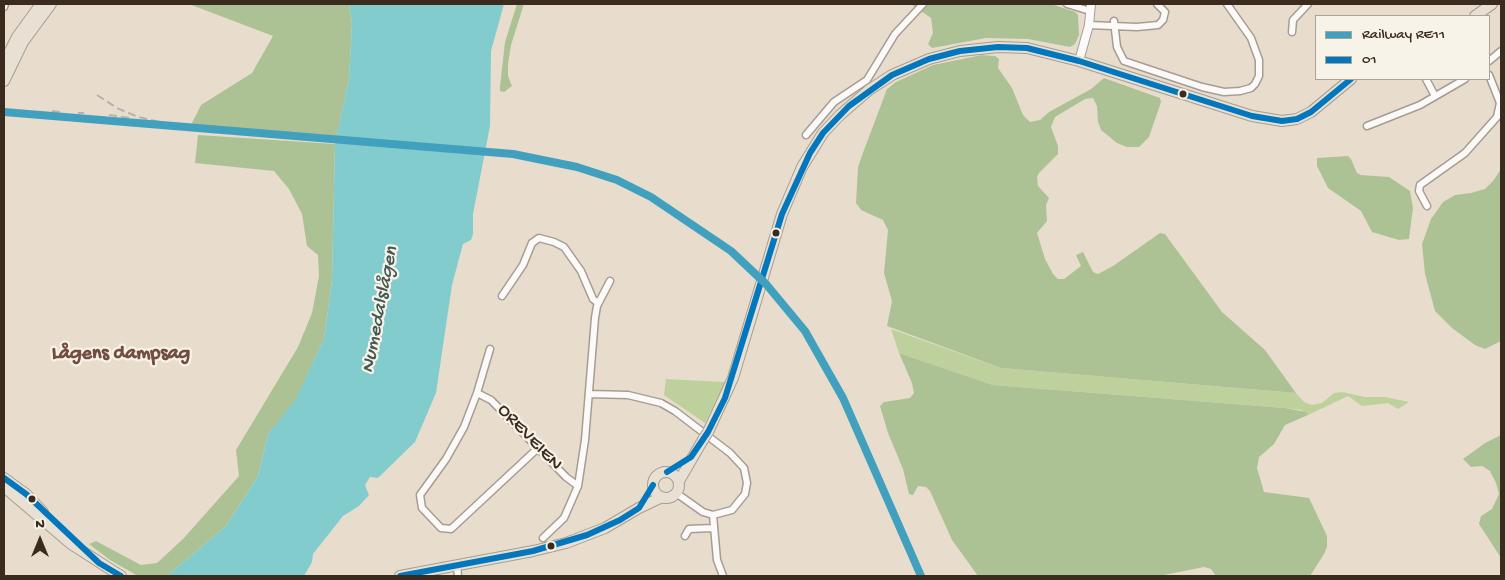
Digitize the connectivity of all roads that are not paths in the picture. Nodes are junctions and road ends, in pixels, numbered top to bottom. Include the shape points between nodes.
1 (5, 4) edge
2 (41, 4) edge
3 (51, 4) edge
4 (923, 4) edge
5 (1067, 4) edge
6 (1157, 4) edge
7 (1227, 4) edge
8 (1308, 4) edge
9 (1492, 4) edge
10 (4, 7) edge
11 (1091, 7) edge
12 (1476, 15) edge
13 (1114, 24) junction
14 (1089, 25) junction
15 (1292, 32) dead end
16 (1501, 51) edge
17 (1490, 60) edge
18 (1079, 61) junction
19 (4, 63) edge
20 (1490, 78) edge
21 (1350, 80) edge
22 (1427, 80) edge
23 (1463, 80) edge
24 (4, 81) edge
25 (1435, 96) junction
26 (1367, 126) dead end
27 (806, 135) dead end
28 (1427, 206) dead end
29 (610, 281) dead end
30 (502, 296) dead end
31 (598, 303) junction
32 (490, 349) dead end
33 (477, 393) junction
34 (589, 394) junction
35 (538, 448) junction
36 (690, 457) junction
37 (667, 472) junction
38 (4, 478) edge
39 (679, 481) junction
40 (578, 486) junction
41 (653, 486) junction
42 (4, 487) edge
43 (676, 493) junction
44 (662, 497) junction
45 (639, 508) junction
46 (713, 514) junction
47 (713, 528) junction
48 (685, 536) dead end
49 (543, 538) dead end
50 (99, 563) junction
51 (457, 565) junction
52 (121, 576) edge
53 (400, 576) edge
54 (458, 576) edge
55 (723, 576) edge

1 - 10 street
2 - 19 main road via 17,37
3 - 24 main road via 23,42
4 - 27 street via 896,34 867,80 834,102
5 - 11 street
6 - 13 street via 1165,12 1160,24
7 - 13 street via 1258,53 1258,79 1245,90 1214,90 1131,64 1120,57
8 - 15 street via 1293,20
9 - 12 main road
11 - 14 street
13 - 14 street
14 - 18 street
16 - 17 street
18 - 21 main road via 1244,113 1282,121 1297,119 1311,112
18 - 36 main road via 1027,48 984,48 929,59 877,84 840,115 810,153 788,199 728,391 706,435
20 - 28 street via 1500,103 1499,114 1465,153 1420,185 1419,191
22 - 25 street
23 - 25 street
25 - 26 street
29 - 31 street
30 - 31 street via 523,265 532,243 540,238 567,251
31 - 34 street
32 - 33 street
33 - 35 street, OREVEIEN via 491,400
33 - 35 street via 456,444 420,495 422,508 441,528 454,527
34 - 40 street
34 - 46 street via 628,394 658,402 675,411 739,461 746,476 743,499 732,510
35 - 40 street, OREVEIEN
36 - 37 main road
36 - 39 main road
37 - 39 main road
37 - 41 main road via 656,476
38 - 50 main road via 26,494
39 - 43 main road
40 - 49 street via 564,518
41 - 44 main road
41 - 45 main road
42 - 50 main road via 71,544
43 - 44 main road
43 - 46 street via 703,512
44 - 45 main road
45 - 51 main road via 605,528 566,543
46 - 47 street
47 - 48 street via 689,529
47 - 55 street via 717,560
50 - 52 main road
51 - 53 main road
51 - 54 street

